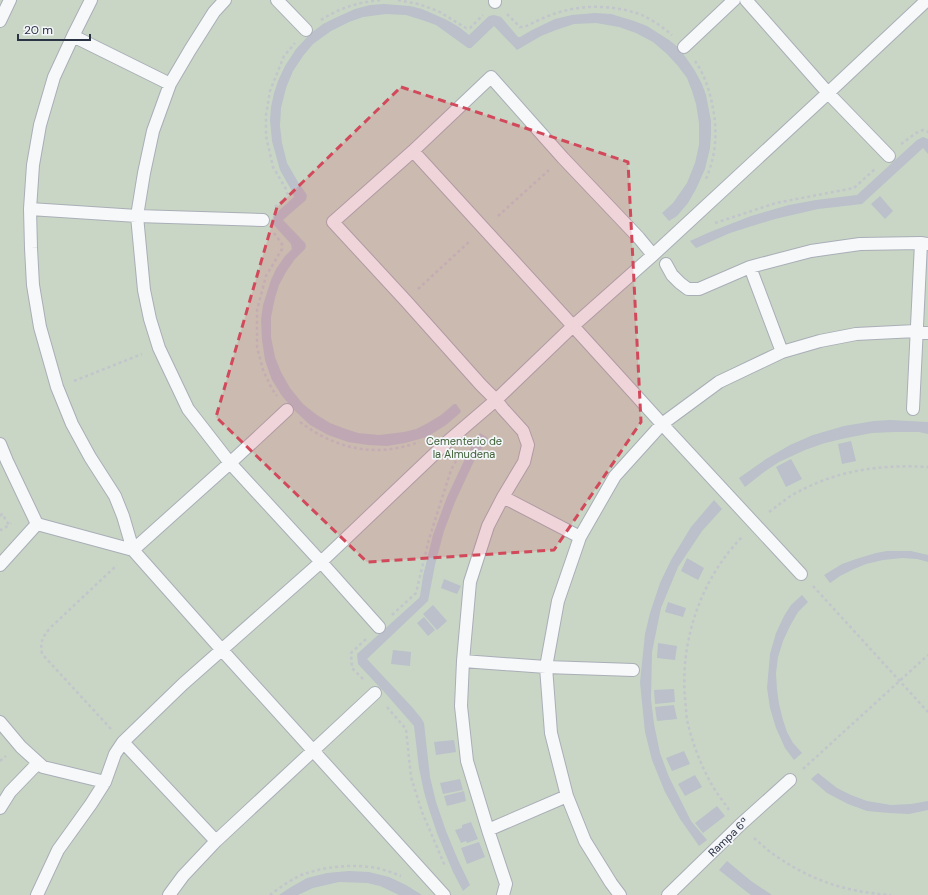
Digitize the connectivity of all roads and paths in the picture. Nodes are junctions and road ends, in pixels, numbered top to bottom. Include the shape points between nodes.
1 (10, 0) edge
2 (91, 0) edge
3 (225, 0) edge
4 (277, 0) edge
5 (381, 0) edge
6 (398, 0) edge
7 (734, 0) edge
8 (746, 0) edge
9 (495, 1) edge
10 (926, 2) edge
11 (0, 21) edge
12 (306, 30) junction
13 (73, 36) junction
14 (684, 46) junction
15 (170, 84) junction
16 (828, 93) junction
17 (928, 132) edge
18 (413, 151) junction
19 (889, 156) junction
20 (705, 182) dead end
21 (30, 209) junction
22 (137, 216) junction
23 (263, 220) junction
24 (709, 226) dead end
25 (924, 243) edge
26 (653, 255) junction
27 (666, 264) dead end
28 (750, 267) junction
29 (573, 326) junction
30 (922, 332) edge
31 (159, 348) junction
32 (782, 352) junction
33 (57, 387) junction
34 (496, 400) junction
35 (912, 409) dead end
36 (287, 410) junction
37 (662, 424) junction
38 (423, 441) dead end
39 (0, 444) edge
40 (458, 458) dead end
41 (230, 463) junction
42 (928, 467) edge
43 (503, 497) junction
44 (0, 516) edge
45 (37, 524) junction
46 (754, 524) junction
47 (0, 529) edge
48 (580, 537) junction
49 (134, 550) junction
50 (321, 562) junction
51 (0, 565) edge
52 (801, 574) joint
53 (379, 627) junction
54 (222, 649) junction
55 (928, 655) edge
56 (463, 661) junction
57 (546, 667) junction
58 (633, 670) dead end
59 (900, 681) junction
60 (375, 693) junction
61 (928, 712) edge
62 (0, 722) edge
63 (123, 742) junction
64 (314, 751) junction
65 (38, 763) junction
66 (790, 780) joint
67 (105, 782) junction
68 (567, 796) junction
69 (0, 808) edge
70 (740, 825) junction
71 (488, 830) junction
72 (216, 841) junction
73 (445, 867) dead end
74 (402, 877) dead end
75 (37, 895) edge
76 (169, 895) edge
77 (270, 895) edge
78 (444, 895) edge
79 (503, 895) edge
80 (620, 895) edge
81 (668, 895) edge
82 (891, 895) edge

1 - 11 lane
2 - 13 lane
3 - 15 lane via 214,12
4 - 12 lane
5 - 12 path via 351,6 329,15
6 - 9 path via 438,11 466,28 470,28
7 - 14 lane
8 - 16 lane
9 - 14 path via 520,27 577,8 613,8 630,12 658,24
10 - 16 lane
12 - 23 path via 284,56 270,91 266,136 273,167 288,196
13 - 15 lane
13 - 21 lane via 54,78 40,125 33,165
14 - 20 path via 698,64 714,111 714,155
15 - 22 lane via 153,131
16 - 19 lane
16 - 26 lane
17 - 19 path via 923,130 916,133
18 - 26 lane via 491,77
18 - 29 lane
18 - 34 lane via 333,222
19 - 24 path via 854,188 776,203
21 - 22 lane
21 - 33 lane via 33,285 37,313
22 - 23 lane
22 - 31 lane via 144,290
23 - 36 path via 282,244 282,249 266,276 257,310 257,347 263,370 272,389
25 - 28 lane via 860,244 811,251
25 - 30 lane
26 - 29 lane
27 - 28 lane via 672,275 688,288 699,288
28 - 32 lane
29 - 34 lane
29 - 37 lane
30 - 32 lane via 856,334
30 - 35 lane
31 - 33 path
31 - 41 lane via 188,409
32 - 37 lane via 719,382
33 - 49 lane via 72,424 115,496
34 - 43 lane via 523,431 528,445 524,462
34 - 50 lane via 447,442
36 - 38 path via 313,431 351,447 387,450
36 - 41 lane
37 - 46 lane
37 - 48 lane via 615,476
39 - 45 lane
40 - 53 path via 451,470 429,539 416,593
41 - 49 lane
41 - 50 lane
42 - 46 path via 881,467 830,478 788,498
43 - 48 lane
43 - 56 lane via 488,526 470,582
44 - 47 path via 2,514 9,524
45 - 49 lane
45 - 51 lane
46 - 52 lane
46 - 70 path via 722,559 710,579 692,623 684,672 687,719 693,742 712,786
48 - 57 lane via 558,601
49 - 54 lane
49 - 63 path via 50,628 40,646 42,654
50 - 53 lane
50 - 54 lane
52 - 59 path
53 - 60 path via 351,653 352,668
54 - 63 lane
54 - 64 lane
55 - 59 path
56 - 57 lane
56 - 71 lane via 461,706 467,761
57 - 58 lane
57 - 68 lane via 551,733
59 - 61 path
59 - 66 path
60 - 64 lane
60 - 73 path via 406,729 411,776 422,812
62 - 65 lane via 21,748
63 - 67 lane via 115,754
63 - 72 lane
64 - 72 lane
64 - 78 lane
65 - 67 lane via 43,767
65 - 69 lane via 10,792
66 - 70 lane, Rampa 6ª
67 - 75 lane via 58,850
68 - 71 lane
68 - 80 lane via 585,841
70 - 81 lane, Rampa 6ª
70 - 82 path via 771,853 807,875 847,889
71 - 79 lane via 506,884
72 - 76 lane
74 - 77 path via 377,868 330,867 305,873

